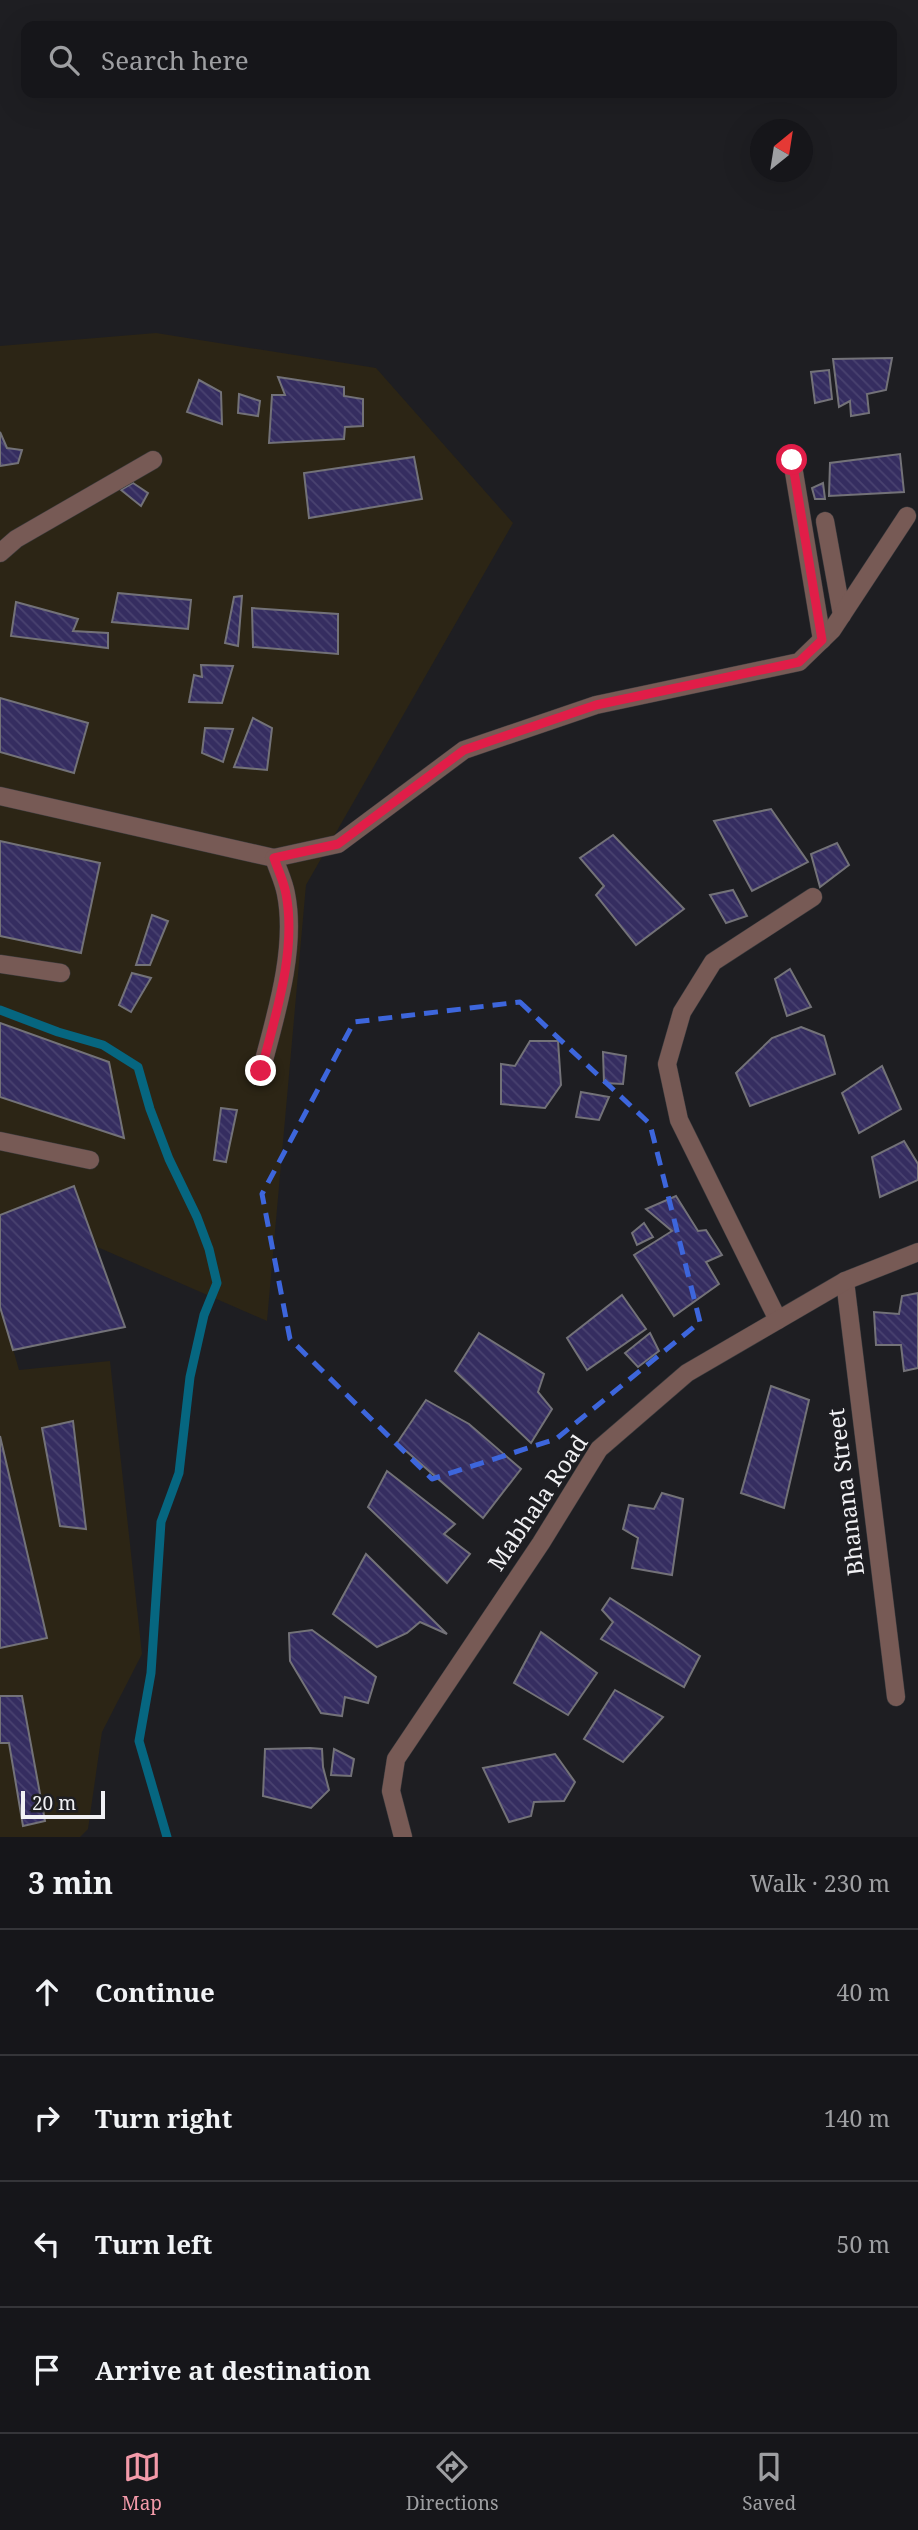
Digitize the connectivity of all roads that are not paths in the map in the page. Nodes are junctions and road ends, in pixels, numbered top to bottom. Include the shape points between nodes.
1 (153, 460) dead end
2 (792, 460) dead end
3 (907, 516) dead end
4 (825, 521) dead end
5 (0, 553) edge
6 (842, 615) junction
7 (822, 640) junction
8 (0, 796) edge
9 (274, 858) junction
10 (813, 897) dead end
11 (0, 964) edge
12 (61, 974) dead end
13 (261, 1071) dead end
14 (0, 1141) edge
15 (90, 1160) dead end
16 (918, 1252) edge
17 (845, 1281) junction
18 (778, 1320) junction
19 (896, 1697) dead end
20 (403, 1837) edge

1 - 5 street via 16,539
2 - 7 street
3 - 6 street
4 - 6 street
6 - 7 street
7 - 9 street via 799,662 596,705 464,750 338,844
8 - 9 street
9 - 13 street via 286,895 288,941 281,997
10 - 18 street via 713,962 682,1012 667,1065 679,1120
11 - 12 street
14 - 15 street
16 - 17 street, Mabhala Road
17 - 18 street, Mabhala Road
17 - 19 street, Bhanana Street
18 - 20 street, Mabhala Road via 687,1373 599,1449 396,1759 391,1791

